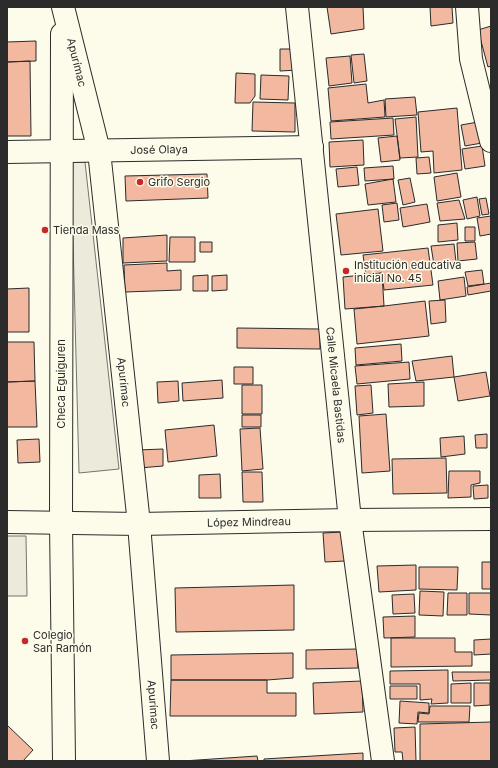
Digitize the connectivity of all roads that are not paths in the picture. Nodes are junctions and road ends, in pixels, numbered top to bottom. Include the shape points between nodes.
1 (62, 7) edge
2 (297, 7) edge
3 (467, 7) edge
4 (491, 141) edge
5 (312, 147) junction
6 (62, 151) junction
7 (99, 151) junction
8 (7, 152) edge
9 (491, 519) edge
10 (350, 520) junction
11 (7, 522) edge
12 (61, 523) junction
13 (139, 524) junction
14 (64, 761) edge
15 (158, 761) edge
16 (384, 761) edge

1 - 6 street, Checa Eguiguren
1 - 7 street, Apurímac
2 - 5 street, Calle Micaela Bastidas
3 - 4 street via 471,59
5 - 7 street, José Olaya
5 - 10 street, Calle Micaela Bastidas
6 - 7 street, José Olaya
6 - 8 street, José Olaya
6 - 12 street, Checa Eguiguren
7 - 13 street, Apurímac
9 - 10 street, López Mindreau
10 - 13 street, López Mindreau
10 - 16 street, Calle Micaela Bastidas
11 - 12 street, López Mindreau
12 - 13 street, López Mindreau
12 - 14 street, Checa Eguiguren
13 - 15 street, Apurímac

